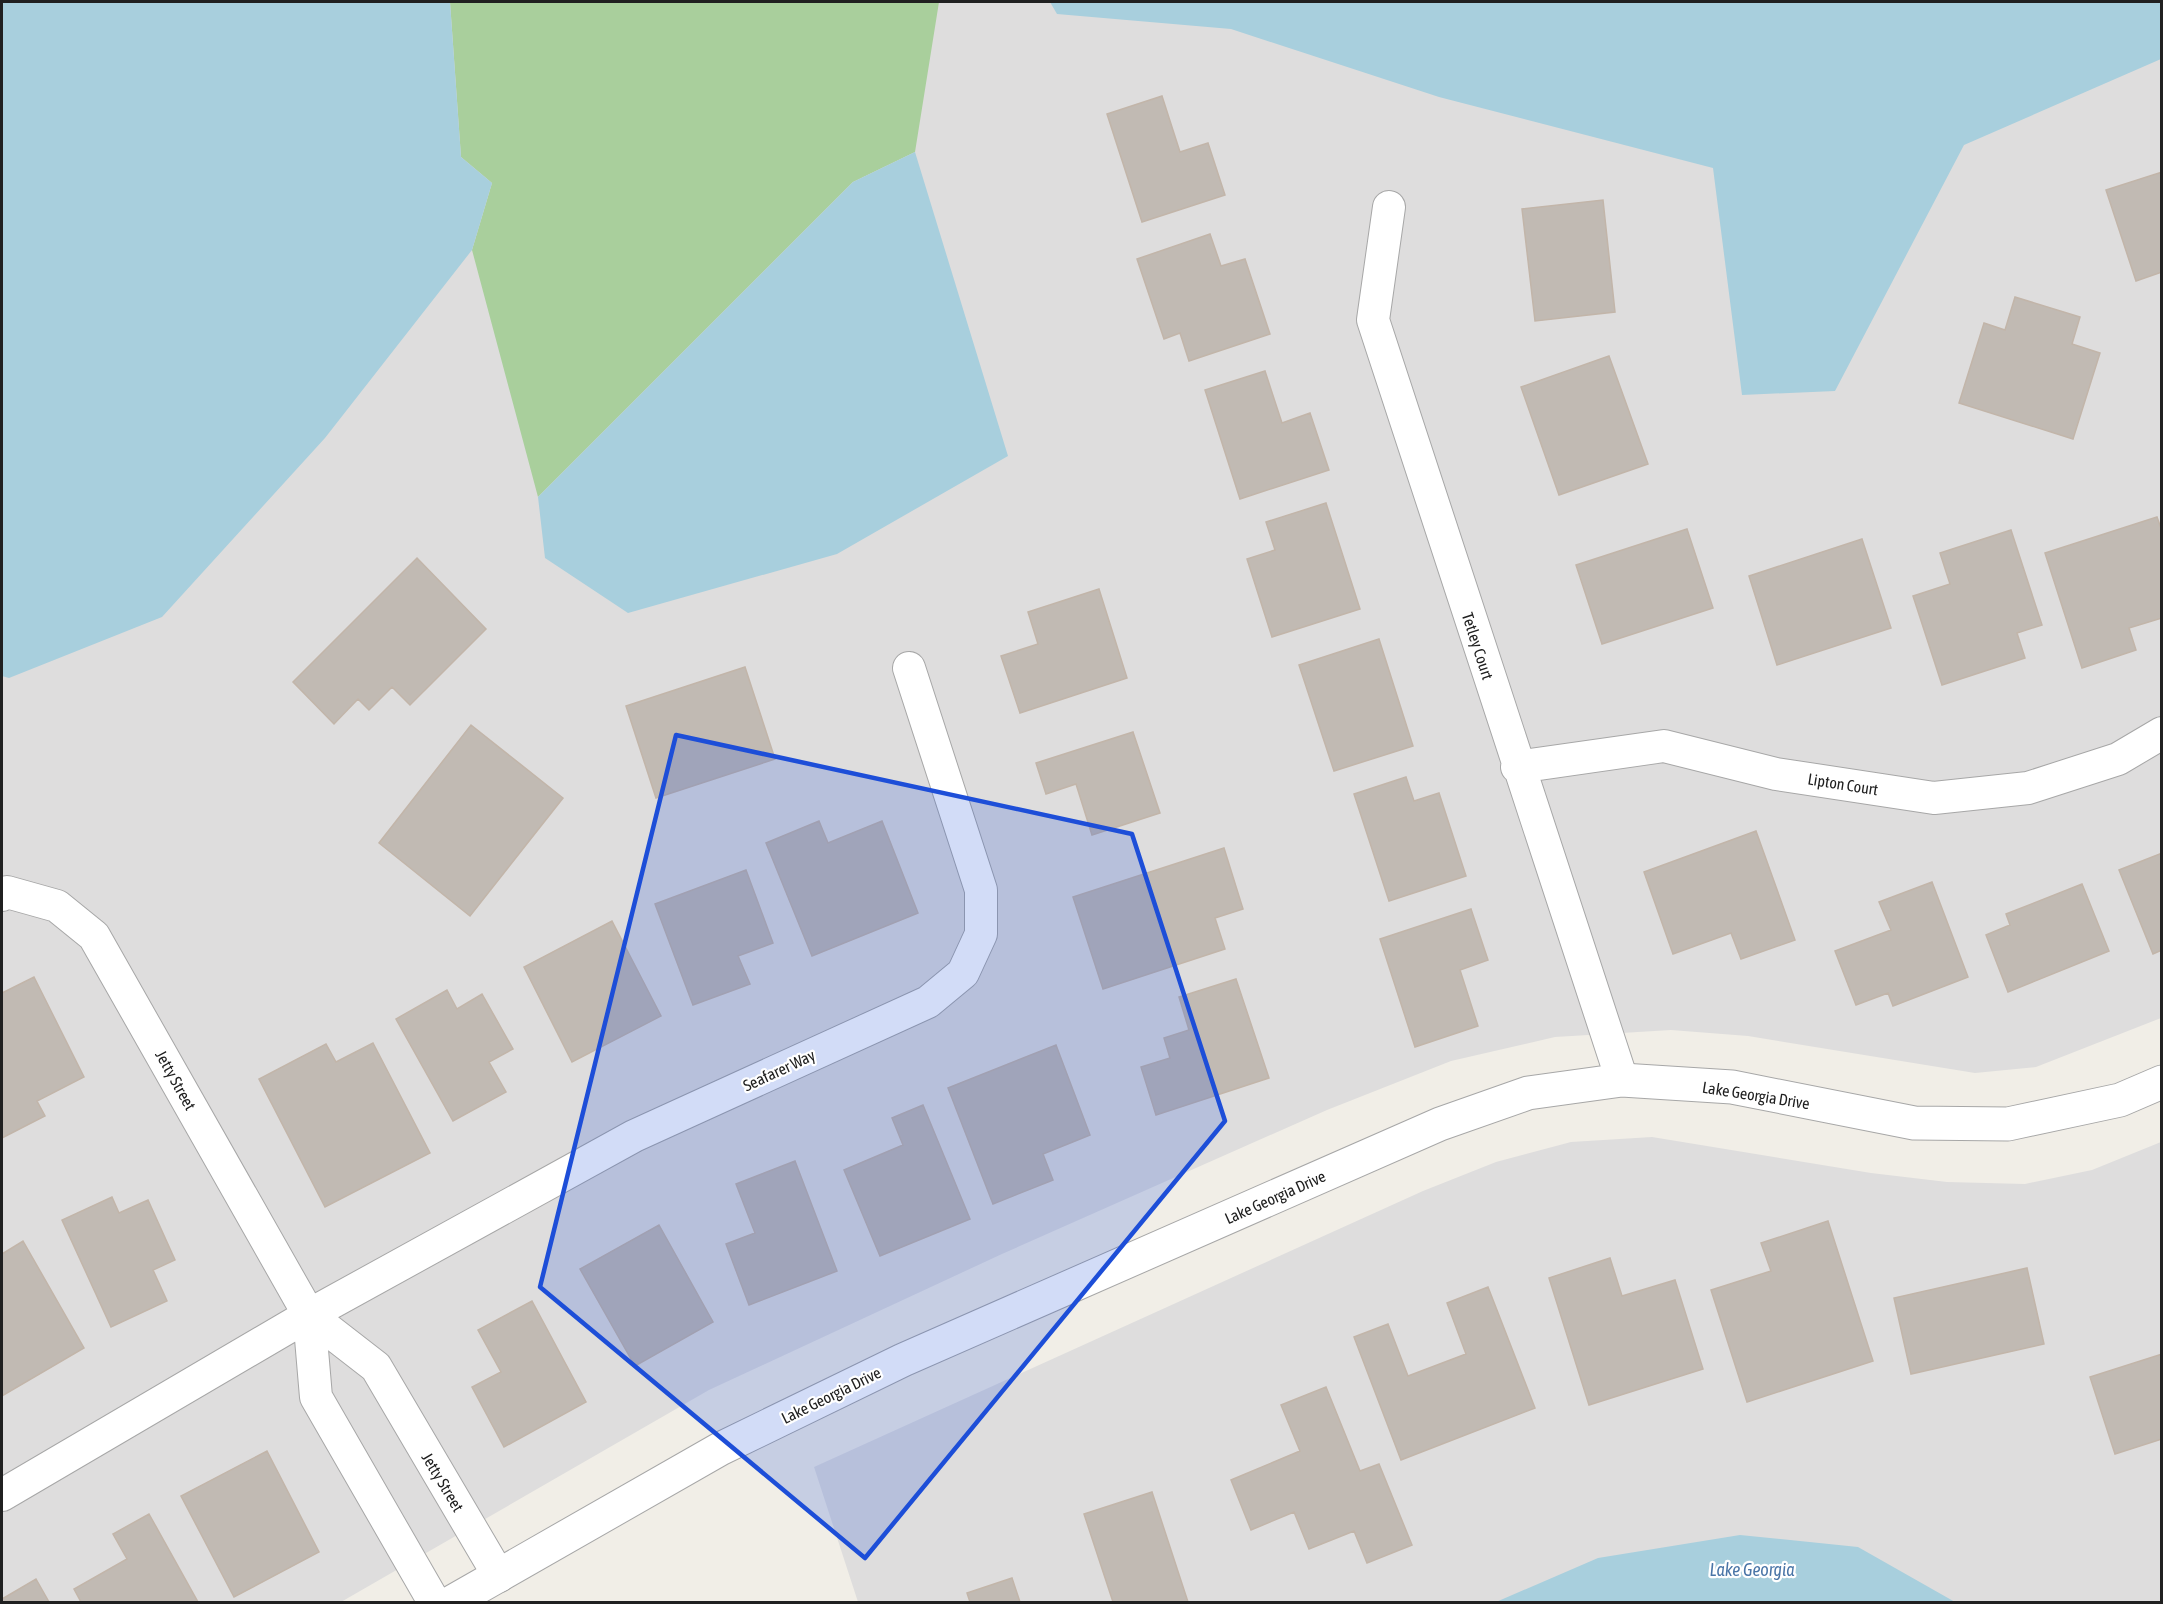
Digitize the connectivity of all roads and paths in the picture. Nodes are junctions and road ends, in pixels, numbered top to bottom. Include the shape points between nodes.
1 (1389, 207) dead end
2 (909, 668) dead end
3 (2162, 733) edge
4 (1517, 767) junction
5 (2, 895) edge
6 (1622, 1080) junction
7 (2162, 1082) edge
8 (309, 1315) junction
9 (2, 1495) edge
10 (499, 1576) junction
11 (434, 1602) edge
12 (452, 1602) edge

1 - 4 street, Tetley Court via 1373,320
2 - 8 street, Seafarer Way via 981,890 981,934 963,973 928,1002 634,1136
3 - 4 street, Lipton Court via 2118,759 2028,788 1934,798 1776,774 1664,746
4 - 6 street, Tetley Court
5 - 8 street, Jetty Street via 8,892 57,906 94,936
6 - 7 street, Lake Georgia Drive via 1732,1087 1914,1123 2008,1124 2120,1100
6 - 10 street, Lake Georgia Drive via 1528,1093 1440,1124 903,1360 720,1449
8 - 9 street
8 - 10 street, Jetty Street via 376,1367
8 - 11 street, Jetty Street via 316,1397
10 - 12 street, Lake Georgia Drive

